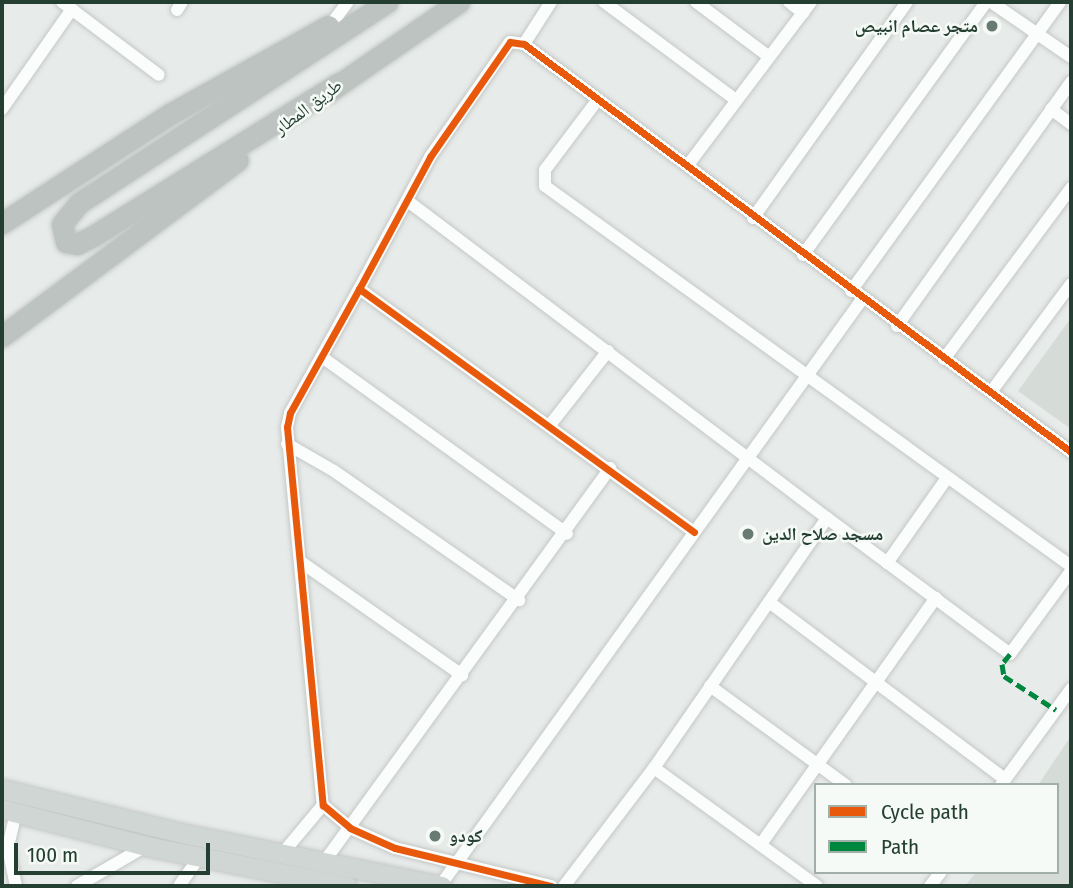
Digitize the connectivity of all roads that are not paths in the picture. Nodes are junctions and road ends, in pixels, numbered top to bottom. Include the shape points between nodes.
1 (348, 2) edge
2 (366, 2) edge
3 (387, 2) edge
4 (459, 2) edge
5 (551, 2) edge
6 (604, 2) edge
7 (696, 2) edge
8 (789, 2) edge
9 (811, 2) edge
10 (907, 2) edge
11 (988, 2) edge
12 (1060, 2) edge
13 (67, 5) edge
14 (803, 13) junction
15 (332, 23) junction
16 (1037, 33) junction
17 (524, 44) junction
18 (768, 56) junction
19 (1071, 57) edge
20 (159, 75) dead end
21 (1071, 82) edge
22 (339, 83) junction
23 (736, 100) junction
24 (596, 102) junction
25 (2, 109) edge
26 (1051, 109) junction
27 (1071, 124) edge
28 (688, 165) junction
29 (1071, 188) edge
30 (409, 202) junction
31 (753, 218) junction
32 (2, 223) edge
33 (803, 255) junction
34 (1071, 284) edge
35 (359, 289) junction
36 (851, 291) junction
37 (863, 298) junction
38 (897, 326) junction
39 (2, 337) edge
40 (608, 351) junction
41 (322, 357) junction
42 (944, 359) junction
43 (806, 377) junction
44 (991, 393) junction
45 (550, 425) junction
46 (286, 444) junction
47 (1071, 452) edge
48 (748, 458) junction
49 (610, 468) junction
50 (947, 478) junction
51 (827, 517) junction
52 (694, 532) junction
53 (567, 534) junction
54 (301, 562) junction
55 (887, 563) junction
56 (1071, 568) edge
57 (936, 598) junction
58 (519, 600) junction
59 (769, 603) junction
60 (462, 675) junction
61 (876, 683) junction
62 (710, 686) junction
63 (1071, 689) edge
64 (817, 765) junction
65 (654, 768) junction
66 (1003, 782) edge
67 (843, 783) edge
68 (2, 789) edge
69 (22, 793) junction
70 (323, 805) junction
71 (9, 811) edge
72 (350, 828) junction
73 (761, 844) junction
74 (146, 846) junction
75 (282, 854) junction
76 (200, 856) junction
77 (324, 862) junction
78 (454, 865) junction
79 (16, 886) edge
80 (76, 886) edge
81 (179, 886) edge
82 (347, 886) edge
83 (441, 886) edge
84 (551, 886) edge
85 (564, 886) edge
86 (817, 886) edge

1 - 15 street
2 - 15 highway
3 - 22 highway via 79,203 62,224 66,242 76,244 95,235
4 - 22 highway, طريق المطار
5 - 17 street
6 - 23 street
7 - 18 street
8 - 14 street
9 - 14 street
10 - 31 street
11 - 16 street
11 - 33 street
12 - 16 street
13 - 20 street
13 - 25 street
14 - 18 street
15 - 32 highway via 90,165
16 - 19 street
16 - 36 street
17 - 24 street
17 - 30 street via 510,42 430,157
18 - 23 street
21 - 26 street
22 - 39 highway, طريق المطار
23 - 28 street
24 - 28 street
24 - 43 street via 545,170 545,186
26 - 27 street
26 - 38 street
28 - 31 street
29 - 42 street
30 - 35 street
30 - 40 street
31 - 33 street
33 - 36 street
34 - 44 street
35 - 41 street
35 - 45 street
36 - 37 street
37 - 38 street
37 - 43 street
38 - 42 street
40 - 45 street
40 - 48 street
41 - 46 street via 290,413
41 - 53 street
42 - 44 street
43 - 48 street
43 - 50 street
44 - 47 street
45 - 49 street
46 - 54 street
46 - 58 street via 334,471
48 - 51 street
48 - 52 street
49 - 52 street
49 - 53 street
50 - 55 street
50 - 56 street
51 - 55 street
51 - 59 street
52 - 78 street
53 - 58 street
54 - 60 street
54 - 70 street
55 - 57 street
56 - 57 street via 1010,654
57 - 61 street
58 - 60 street
59 - 61 street
59 - 62 street
60 - 72 street
61 - 64 street
61 - 66 street
62 - 64 street
62 - 65 street
63 - 66 street
64 - 67 street
64 - 73 street
65 - 73 street
65 - 85 street
68 - 69 main road
69 - 71 main road
69 - 75 main road
70 - 72 street
70 - 75 street
71 - 74 main road
71 - 79 street via 8,847
72 - 77 street
72 - 78 street via 395,848
73 - 86 street
74 - 76 main road
74 - 80 street
75 - 77 main road
76 - 81 street
76 - 82 main road
77 - 83 main road
78 - 83 street
78 - 84 street

